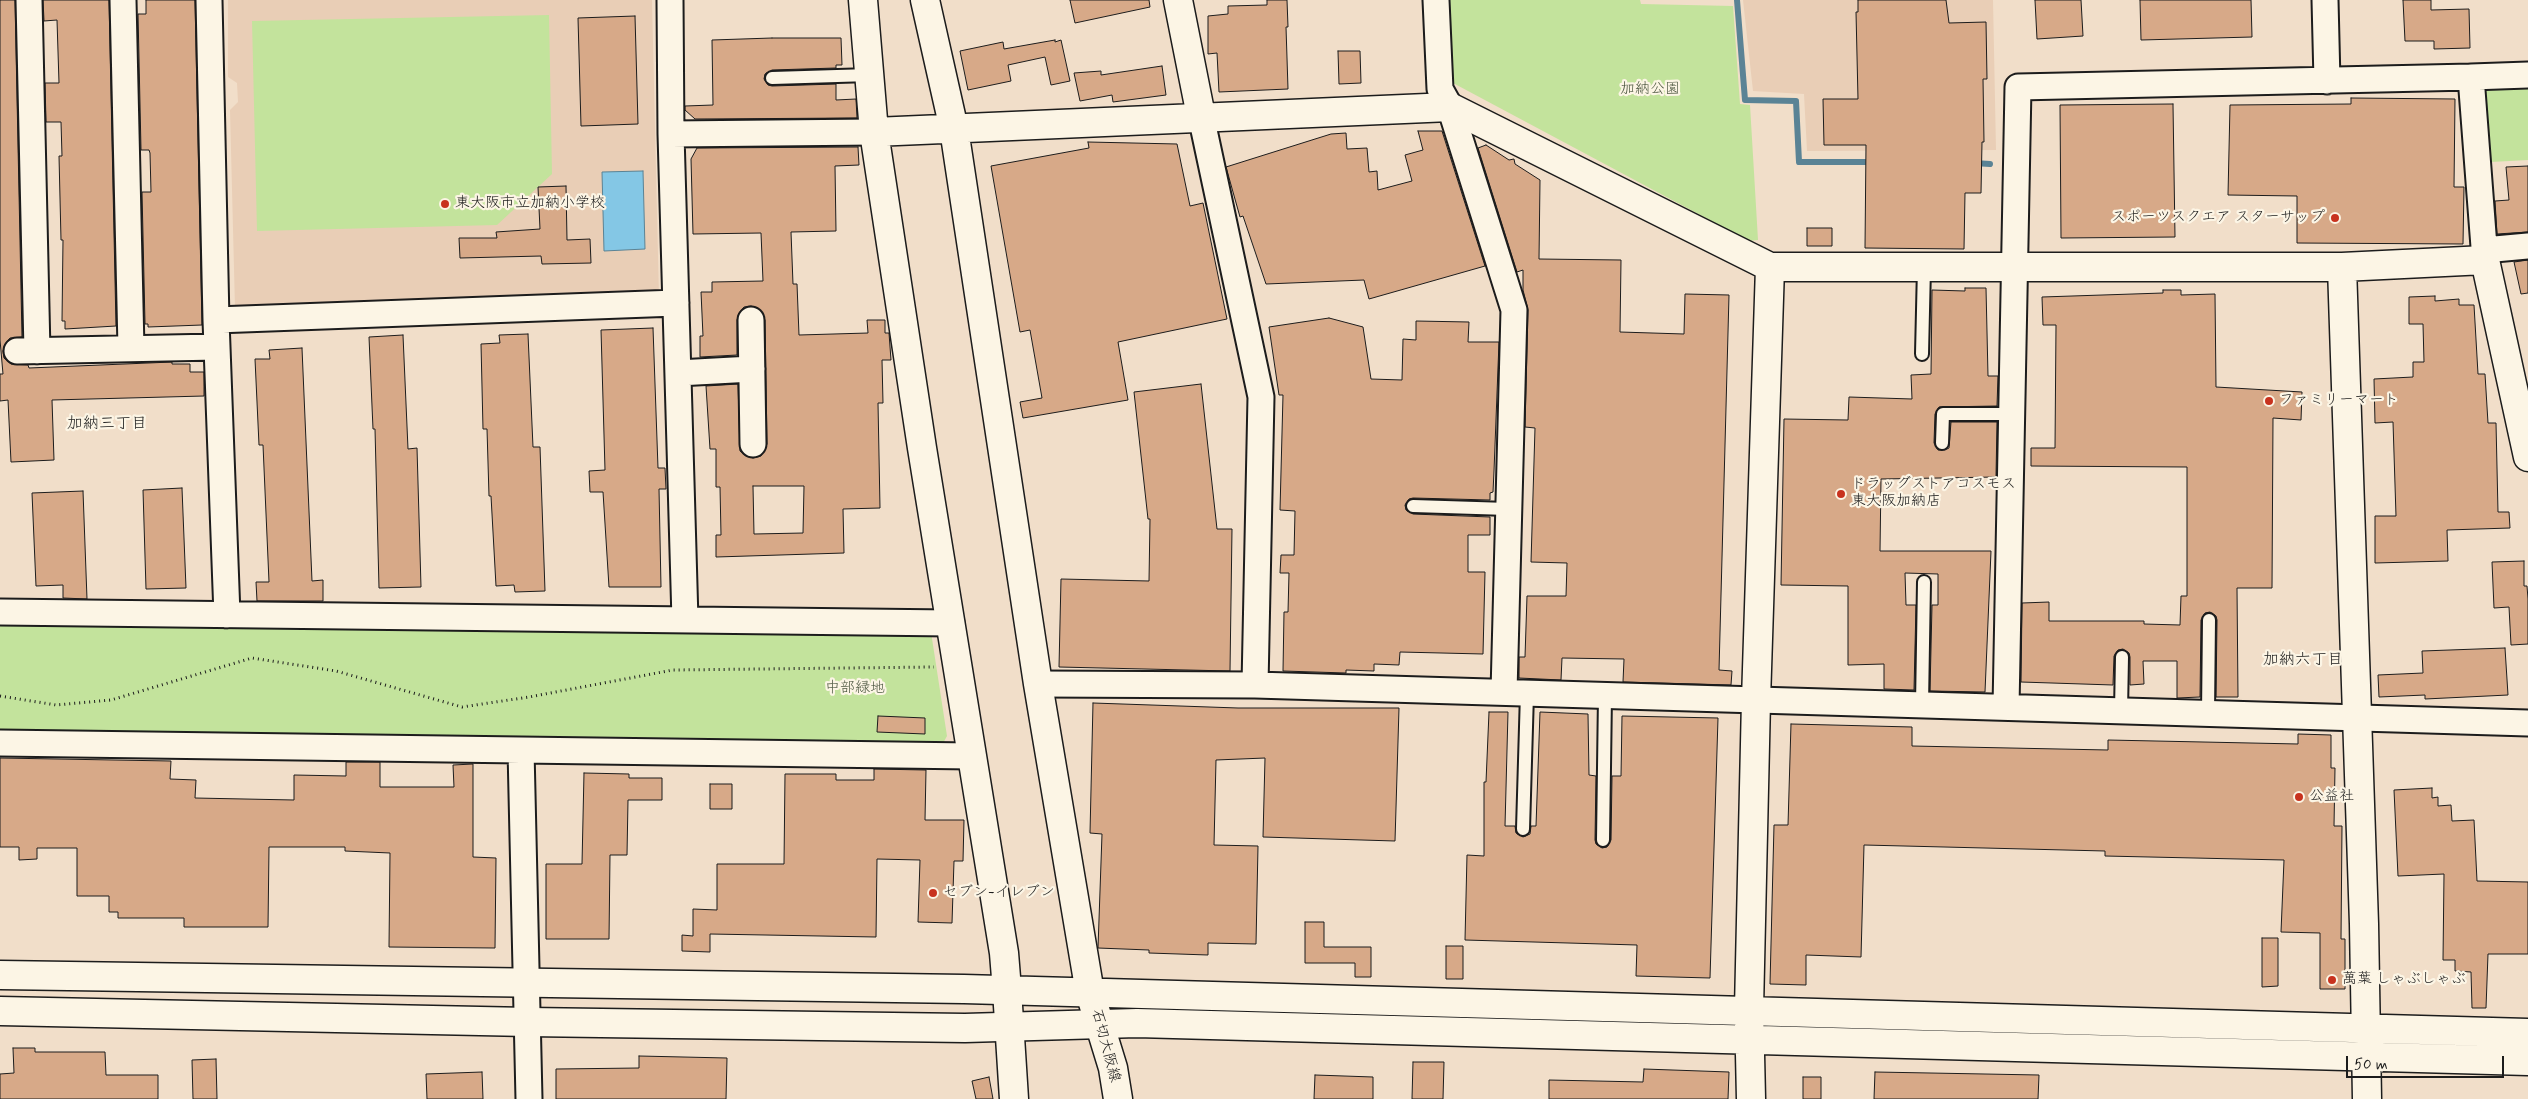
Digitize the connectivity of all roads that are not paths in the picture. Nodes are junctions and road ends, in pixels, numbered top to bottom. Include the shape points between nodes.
1 (29, 0) edge
2 (124, 0) edge
3 (209, 0) edge
4 (670, 0) edge
5 (864, 0) edge
6 (926, 0) edge
7 (1178, 0) edge
8 (1436, 0) edge
9 (2326, 0) edge
10 (870, 75) junction
11 (2528, 75) edge
12 (772, 78) dead end
13 (2471, 78) junction
14 (2327, 81) junction
15 (1450, 107) junction
16 (1201, 116) junction
17 (954, 129) junction
18 (874, 132) junction
19 (671, 134) junction
20 (2528, 246) edge
21 (2484, 255) junction
22 (1924, 266) junction
23 (2015, 266) junction
24 (1770, 267) junction
25 (2342, 267) junction
26 (676, 303) junction
27 (216, 320) junction
28 (751, 320) dead end
29 (217, 347) junction
30 (131, 348) junction
31 (1922, 354) dead end
32 (752, 369) junction
33 (678, 373) junction
34 (2012, 414) junction
35 (1942, 443) dead end
36 (753, 444) dead end
37 (2528, 455) edge
38 (1413, 506) dead end
39 (1508, 509) junction
40 (1924, 582) dead end
41 (0, 612) edge
42 (227, 616) junction
43 (685, 620) junction
44 (2209, 620) dead end
45 (951, 623) junction
46 (2122, 657) dead end
47 (1038, 684) junction
48 (1255, 686) junction
49 (1515, 693) junction
50 (1605, 695) junction
51 (1756, 700) junction
52 (1922, 705) junction
53 (2006, 707) junction
54 (2121, 711) junction
55 (2208, 713) junction
56 (2357, 718) junction
57 (2528, 723) edge
58 (0, 743) edge
59 (520, 750) junction
60 (972, 756) junction
61 (1523, 829) dead end
62 (1603, 840) dead end
63 (0, 975) edge
64 (525, 981) junction
65 (1007, 990) junction
66 (1090, 993) junction
67 (1749, 1009) junction
68 (0, 1011) edge
69 (528, 1022) junction
70 (1101, 1023) junction
71 (1008, 1028) junction
72 (2366, 1028) junction
73 (2528, 1033) edge
74 (1748, 1039) junction
75 (2366, 1056) junction
76 (2528, 1061) edge
77 (529, 1099) edge
78 (1014, 1099) edge
79 (1118, 1099) edge
80 (1751, 1099) edge
81 (2367, 1099) edge

1 - 30 street via 27,351
2 - 30 street
3 - 27 street
4 - 19 street
5 - 10 street
6 - 17 street, 石切大阪線
7 - 16 street
8 - 15 street via 1440,89
9 - 14 street
10 - 12 lane
10 - 18 street
11 - 13 street
13 - 14 street
13 - 21 street
14 - 23 street via 2018,87
15 - 16 street
15 - 24 street
15 - 39 street via 1514,310
16 - 17 street
16 - 48 street via 1261,397
17 - 18 street
17 - 47 street, 石切大阪線
18 - 19 street
18 - 45 street
19 - 26 street
20 - 21 street
21 - 25 street
21 - 37 street
22 - 23 street
22 - 24 street
22 - 31 lane
23 - 25 street
23 - 34 street
24 - 51 street
25 - 56 street
26 - 27 street
26 - 33 street
27 - 29 street
28 - 32 street
29 - 30 street
29 - 42 street
32 - 33 street
32 - 36 street
33 - 43 street
34 - 35 lane via 1943,414
34 - 53 street
38 - 39 lane
39 - 49 street
40 - 52 lane
41 - 42 street
42 - 43 street
43 - 45 street
44 - 55 lane
45 - 60 street
46 - 54 lane
47 - 48 street
47 - 66 street, 石切大阪線
48 - 49 street
49 - 50 street
49 - 61 lane
50 - 51 street
50 - 62 lane
51 - 52 street
51 - 67 street
52 - 53 street
53 - 54 street
54 - 55 street
55 - 56 street
56 - 57 street
56 - 72 street
58 - 59 street
59 - 60 street
59 - 64 street
60 - 65 street via 1004,953
63 - 64 street
64 - 65 street
64 - 69 street
65 - 66 street
65 - 71 street
66 - 67 street
66 - 70 street, 石切大阪線
67 - 72 street
67 - 74 street
68 - 69 street
69 - 71 street
69 - 77 street
70 - 71 street
70 - 74 street
70 - 79 street, 石切大阪線
71 - 78 street
72 - 73 street
72 - 75 street
74 - 75 street
74 - 80 street
75 - 76 street
75 - 81 street

